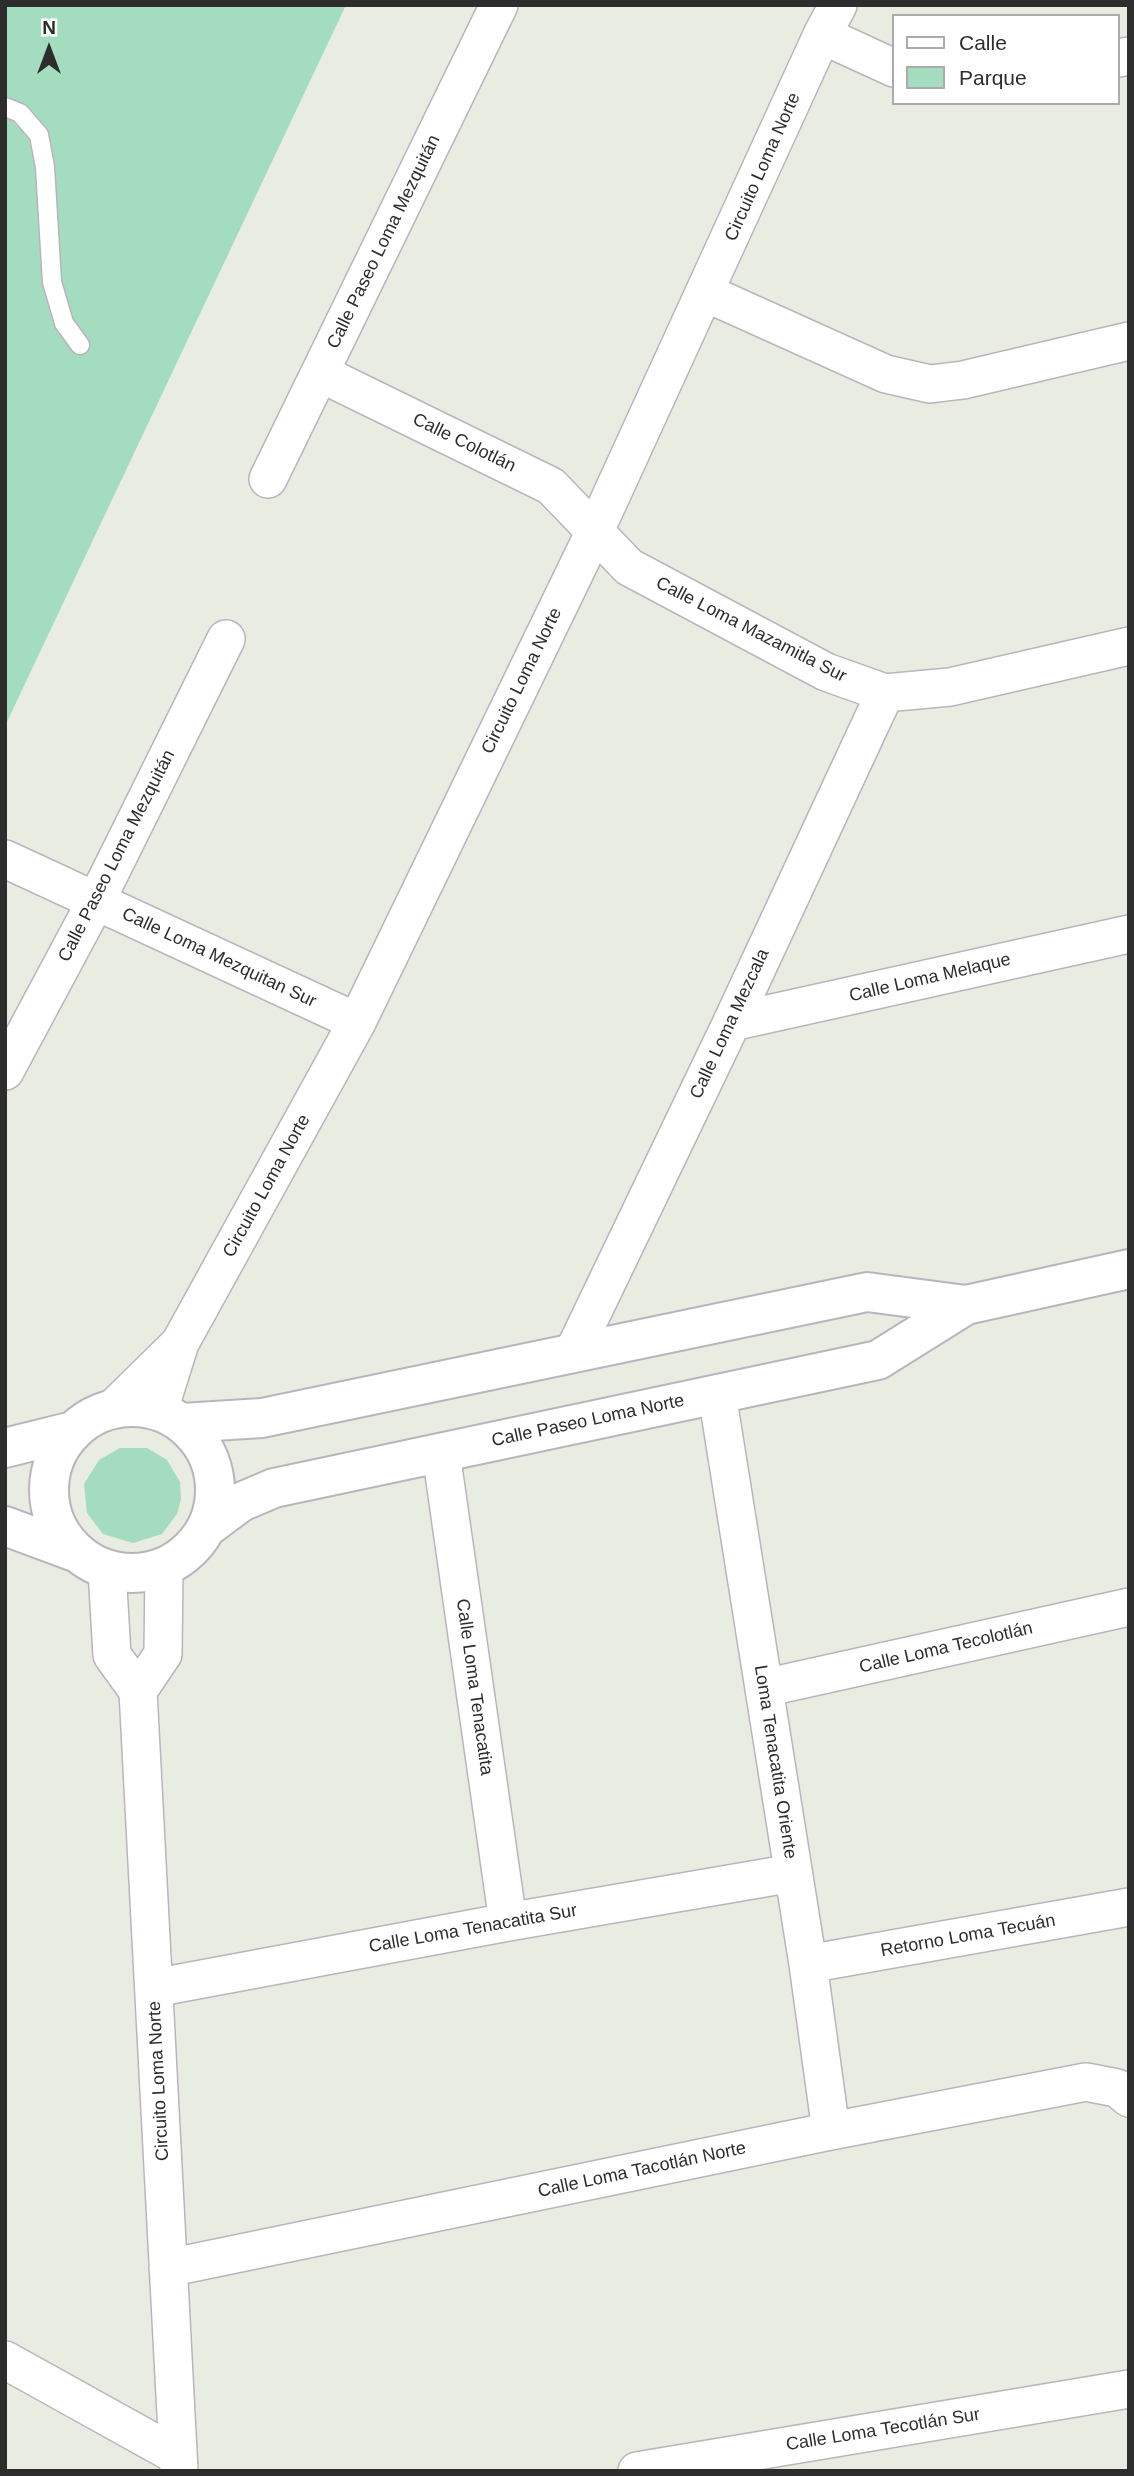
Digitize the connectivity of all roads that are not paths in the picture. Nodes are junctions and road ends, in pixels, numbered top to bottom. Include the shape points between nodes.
1 (499, 5) edge
2 (830, 20) edge
3 (892, 66) edge
4 (5, 107) edge
5 (706, 293) junction
6 (1129, 341) edge
7 (80, 345) dead end
8 (320, 373) junction
9 (268, 479) dead end
10 (595, 531) junction
11 (226, 639) dead end
12 (1129, 646) edge
13 (885, 693) junction
14 (5, 859) edge
15 (96, 901) junction
16 (1129, 934) edge
17 (357, 1022) junction
18 (732, 1022) junction
19 (5, 1071) edge
20 (1129, 1269) edge
21 (965, 1305) junction
22 (180, 1343) junction
23 (573, 1353) junction
24 (717, 1394) junction
25 (115, 1407) junction
26 (170, 1417) junction
27 (69, 1432) junction
28 (5, 1448) edge
29 (441, 1452) junction
30 (5, 1525) edge
31 (206, 1528) junction
32 (91, 1561) junction
33 (164, 1567) junction
34 (1129, 1607) edge
35 (764, 1688) junction
36 (138, 1691) junction
37 (793, 1873) junction
38 (1129, 1908) edge
39 (508, 1922) junction
40 (807, 1964) junction
41 (154, 1988) junction
42 (1123, 2093) edge
43 (831, 2131) junction
44 (168, 2268) junction
45 (5, 2360) edge
46 (1129, 2389) edge
47 (178, 2463) edge
48 (637, 2471) edge

1 - 8 street, Calle Paseo Loma Mezquitán
2 - 3 street
2 - 5 street, Circuito Loma Norte
4 - 7 lane via 20,113 39,135 52,282 64,323
5 - 6 street via 886,374 930,384
5 - 10 street, Circuito Loma Norte
8 - 9 street, Calle Paseo Loma Mezquitán
8 - 10 street, Calle Colotlán via 551,486
10 - 13 street, Calle Loma Mazamitla Sur via 629,567 826,672
10 - 17 street, Circuito Loma Norte
11 - 15 street, Calle Paseo Loma Mezquitán
12 - 13 street, Calle Loma Mazamitla Sur via 950,687
13 - 18 street, Calle Loma Mezcala
14 - 15 street, Calle Loma Mezquitan Sur
15 - 17 street, Calle Loma Mezquitan Sur
15 - 19 street, Calle Paseo Loma Mezquitán
16 - 18 street, Calle Loma Melaque
17 - 22 street, Circuito Loma Norte
18 - 23 street, Calle Loma Mezcala
20 - 21 street, Calle Paseo Loma Norte
21 - 23 street, Calle Paseo Loma Norte via 867,1293
21 - 24 street, Calle Paseo Loma Norte via 878,1360
22 - 25 street, Circuito Loma Norte
22 - 26 street, Circuito Loma Norte
23 - 26 street, Calle Paseo Loma Norte via 262,1418
24 - 29 street, Calle Paseo Loma Norte
24 - 35 street, Loma Tenacatita Oriente
25 - 26 street
25 - 27 street via 90,1416
26 - 31 street via 202,1444 214,1471 215,1500
27 - 28 street
27 - 32 street via 54,1454 48,1506
29 - 31 street, Calle Paseo Loma Norte via 274,1488 241,1502
29 - 39 street, Calle Loma Tenacatita
30 - 32 street
31 - 33 street via 188,1552
32 - 33 street via 135,1574
32 - 36 street via 112,1655
33 - 36 street via 163,1654
34 - 35 street, Calle Loma Tecolotlán
35 - 37 street, Loma Tenacatita Oriente
36 - 41 street, Circuito Loma Norte
37 - 39 street, Calle Loma Tenacatita Sur
37 - 40 street, Loma Tenacatita Oriente
38 - 40 street, Retorno Loma Tecuán
39 - 41 street, Calle Loma Tenacatita Sur
40 - 43 street, Loma Tenacatita Oriente
41 - 44 street, Circuito Loma Norte
42 - 43 street, Calle Loma Tacotlán Norte via 1086,2082
43 - 44 street, Calle Loma Tacotlán Norte
44 - 47 street, Circuito Loma Norte
45 - 47 street
46 - 48 street, Calle Loma Tecotlán Sur

